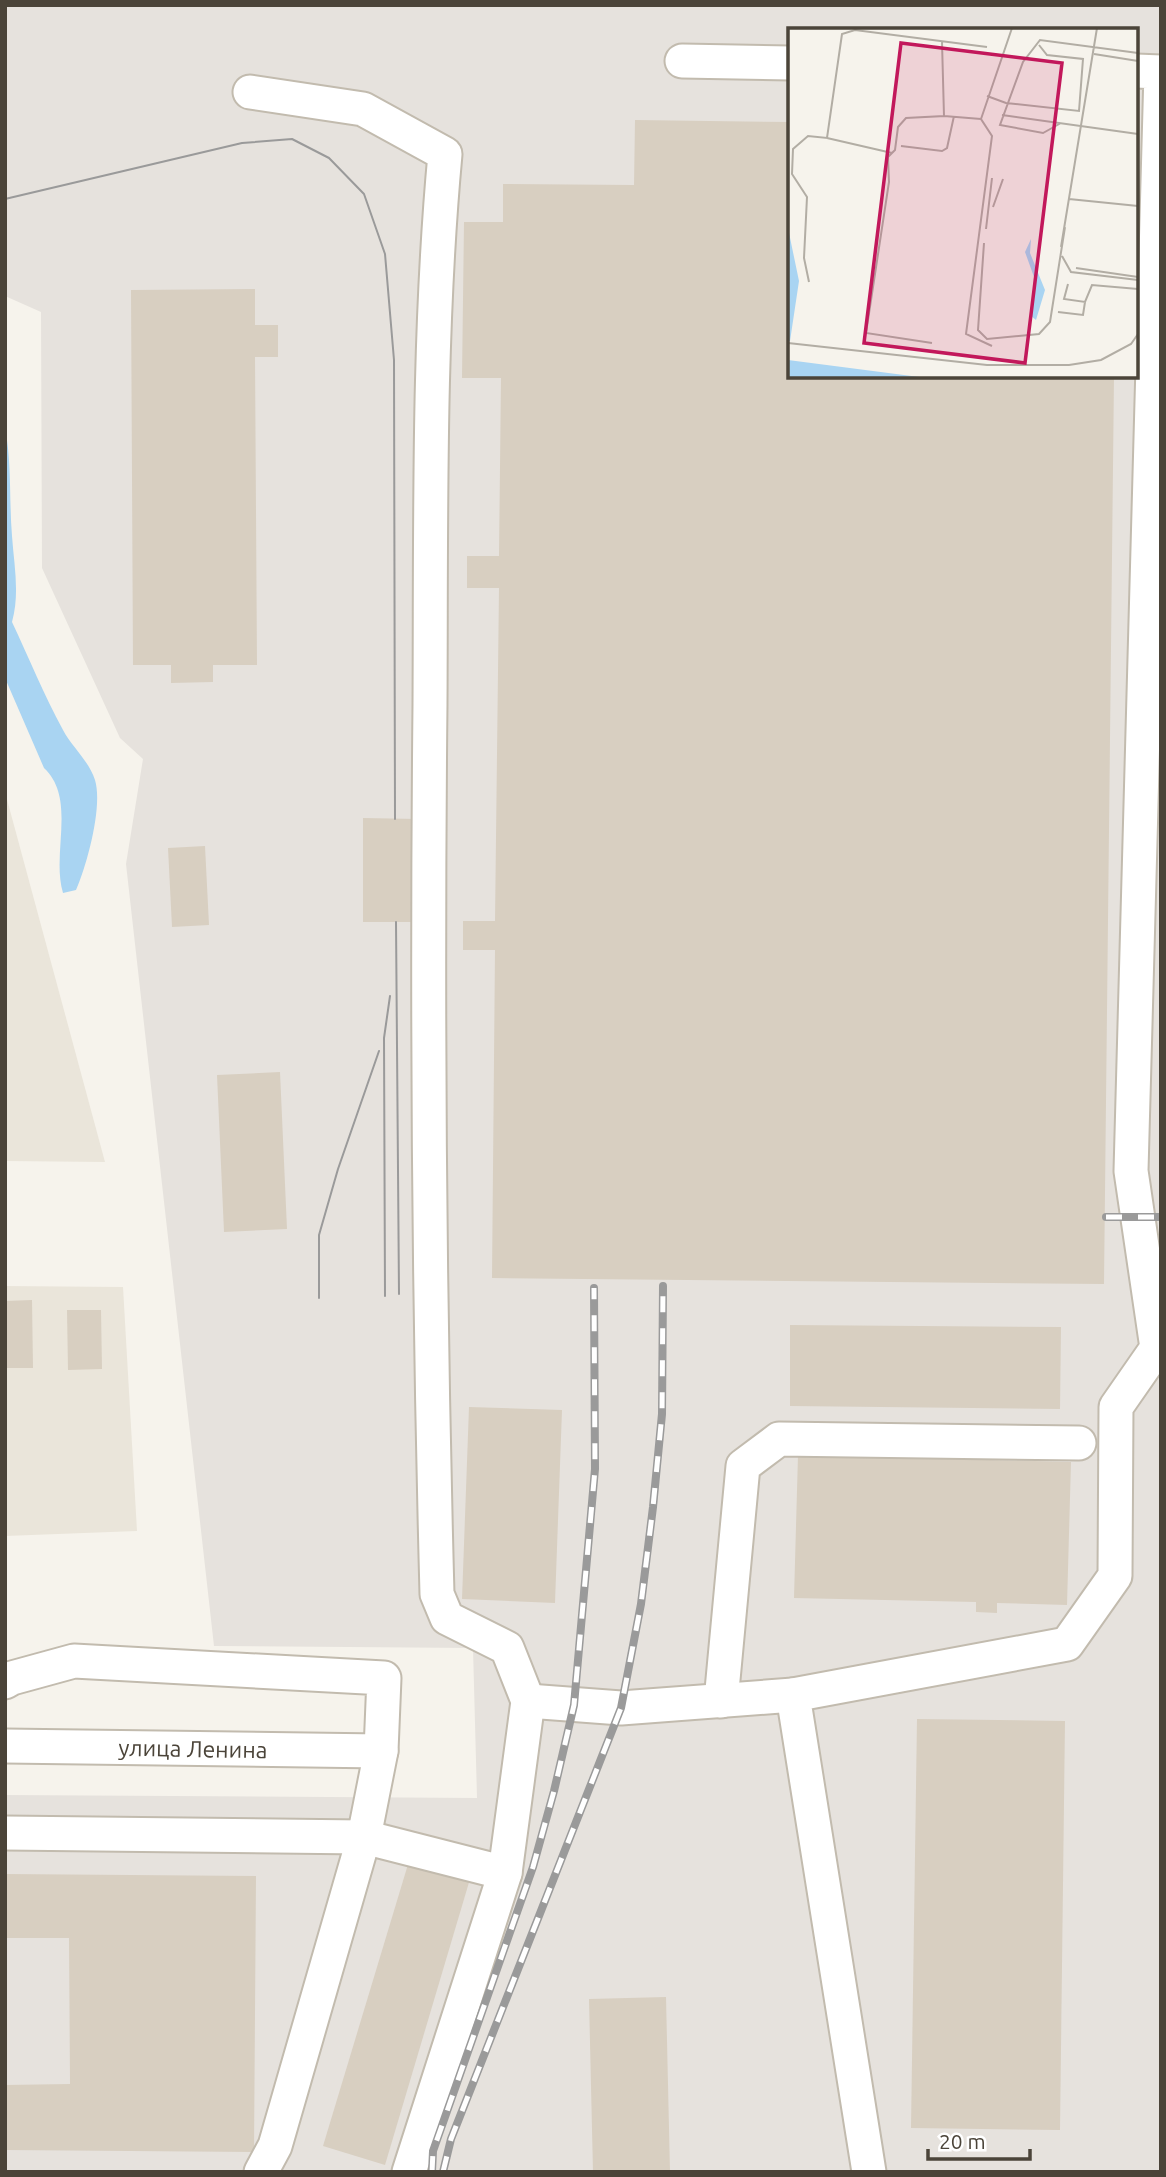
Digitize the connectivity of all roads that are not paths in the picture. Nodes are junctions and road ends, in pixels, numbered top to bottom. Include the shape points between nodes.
1 (682, 61) dead end
2 (788, 63) edge
3 (1138, 71) edge
4 (250, 92) dead end
5 (1147, 1384) edge
6 (1079, 1443) dead end
7 (5, 1682) edge
8 (793, 1695) junction
9 (528, 1702) junction
10 (721, 1702) junction
11 (5, 1746) edge
12 (381, 1751) junction
13 (5, 1833) edge
14 (364, 1838) junction
15 (505, 1873) junction
16 (261, 2172) edge
17 (409, 2172) edge
18 (869, 2172) edge

1 - 2 street
3 - 5 street via 1161,72 1130,1171 1157,1348
4 - 9 street via 363,109 446,154 432,421 428,943 437,1594 446,1618 507,1647
5 - 8 street via 1116,1407 1115,1576 1067,1644
6 - 10 street via 779,1440 743,1466
7 - 12 street via 74,1661 384,1678
8 - 10 street
8 - 18 street
9 - 10 street via 621,1708
9 - 15 street
11 - 12 street, улица Ленина
12 - 14 street
13 - 14 street
14 - 15 street
14 - 16 street via 275,2146
15 - 17 street

